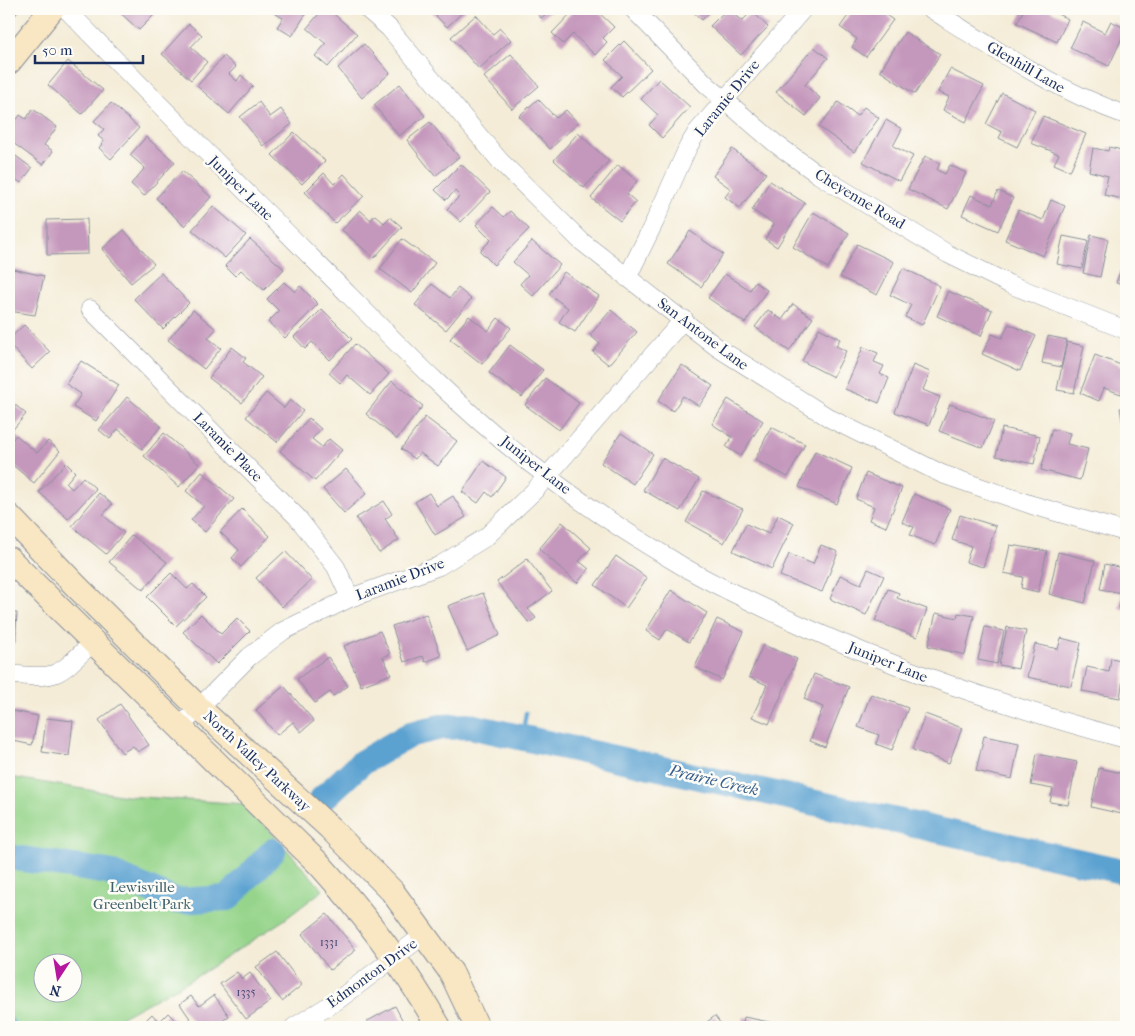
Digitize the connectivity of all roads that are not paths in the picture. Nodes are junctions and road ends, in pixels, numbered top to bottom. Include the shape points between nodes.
1 (52, 9) edge
2 (66, 9) edge
3 (366, 9) edge
4 (633, 9) edge
5 (803, 9) edge
6 (931, 9) edge
7 (9, 62) edge
8 (724, 99) junction
9 (1126, 114) edge
10 (627, 278) junction
11 (90, 309) dead end
12 (684, 319) junction
13 (1126, 330) edge
14 (546, 475) junction
15 (9, 516) edge
16 (1126, 532) edge
17 (9, 559) edge
18 (350, 598) junction
19 (92, 642) junction
20 (9, 674) edge
21 (199, 708) junction
22 (179, 728) junction
23 (1126, 739) edge
24 (425, 934) junction
25 (395, 956) junction
26 (294, 1027) edge
27 (439, 1027) edge
28 (477, 1027) edge

1 - 7 street
2 - 14 street, Juniper Lane via 445,390
3 - 10 street, San Antone Lane via 389,28 500,161 581,242
4 - 8 street, Cheyenne Road
5 - 8 street, Laramie Drive
6 - 9 street, Glenhill Lane via 1022,67
8 - 10 street, Laramie Drive via 688,147
8 - 13 street, Cheyenne Road via 776,144 819,175 948,254 1009,284
10 - 12 street, San Antone Lane
11 - 18 street, Laramie Place via 297,517 336,566
12 - 14 street, Laramie Drive
12 - 16 street, San Antone Lane via 718,348 797,398 942,474 1032,505
14 - 18 street, Laramie Drive via 486,538 438,566
14 - 23 street, Juniper Lane via 677,564 805,627 954,688
15 - 21 street, North Valley Parkway
17 - 19 street, North Valley Parkway
18 - 21 street, Laramie Drive via 283,631 250,657
19 - 20 street via 62,671 50,677
19 - 22 street, North Valley Parkway
21 - 22 street, Laramie Drive
21 - 24 street, North Valley Parkway via 370,867
22 - 25 street, North Valley Parkway via 320,865
24 - 25 street, Edmonton Drive
24 - 28 street, North Valley Parkway via 451,972
25 - 26 street, Edmonton Drive via 338,1000
25 - 27 street, North Valley Parkway

